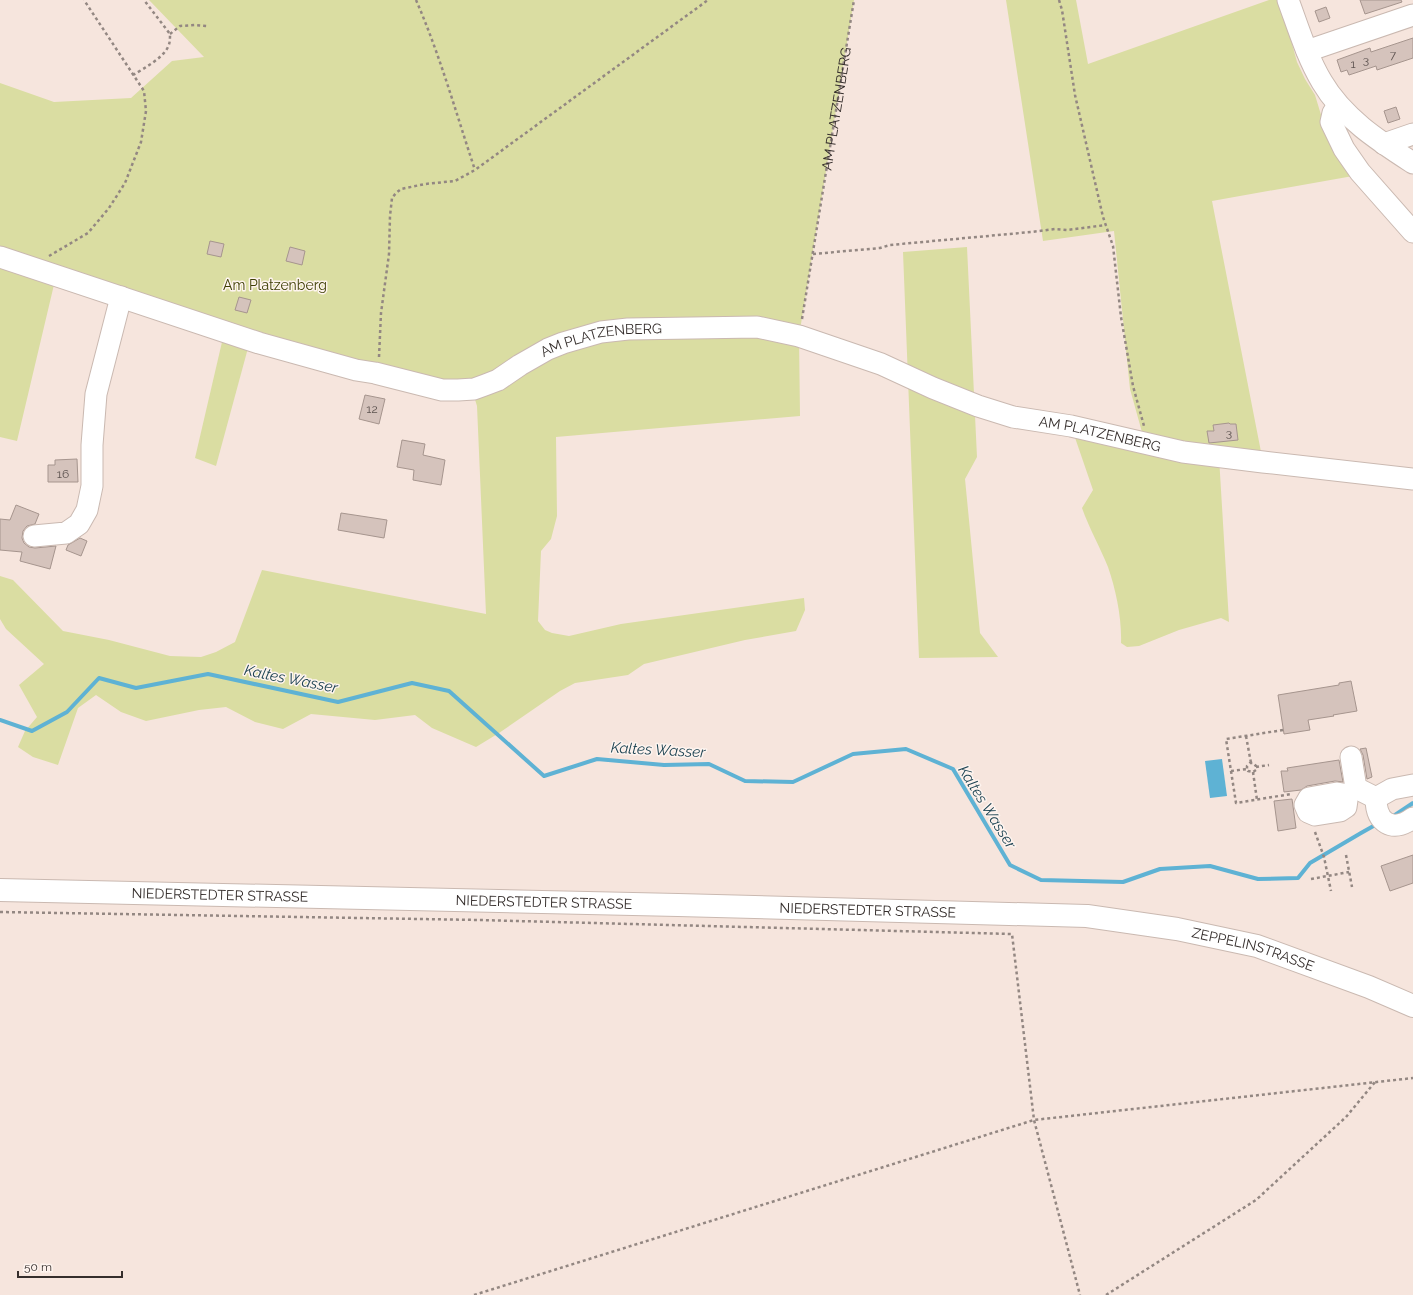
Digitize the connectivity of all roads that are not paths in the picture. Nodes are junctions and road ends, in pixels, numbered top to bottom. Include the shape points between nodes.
1 (1288, 0) edge
2 (1413, 15) edge
3 (1307, 52) junction
4 (1338, 105) junction
5 (1413, 134) edge
6 (1384, 144) junction
7 (1413, 163) edge
8 (1413, 232) edge
9 (0, 257) edge
10 (122, 297) junction
11 (1413, 479) edge
12 (34, 536) dead end
13 (1351, 757) dead end
14 (1413, 784) edge
15 (1350, 792) junction
16 (1376, 798) junction
17 (1307, 800) road end
18 (1413, 818) edge
19 (0, 890) edge
20 (1087, 916) joint
21 (1413, 1006) edge

1 - 3 street
2 - 3 street
3 - 4 street via 1322,82
4 - 6 street via 1362,128
4 - 8 street via 1333,113 1332,122 1344,149 1360,172
5 - 6 street
6 - 7 street
9 - 10 street, AM PLATZENBERG
10 - 11 street, AM PLATZENBERG via 259,343 356,370 442,390 485,386 563,342 601,332 628,329 756,327 799,336 881,364 978,406 1014,417 1071,426 1183,452
10 - 12 street via 96,394 92,486 87,510 79,524 66,533
13 - 15 street
14 - 16 street via 1392,789
15 - 16 street
15 - 17 street via 1343,810 1311,814 1307,810
16 - 18 street via 1376,805 1386,823 1399,826
19 - 20 main road, NIEDERSTEDTER STRASSE
20 - 21 main road, ZEPPELINSTRASSE via 1177,929 1257,946

